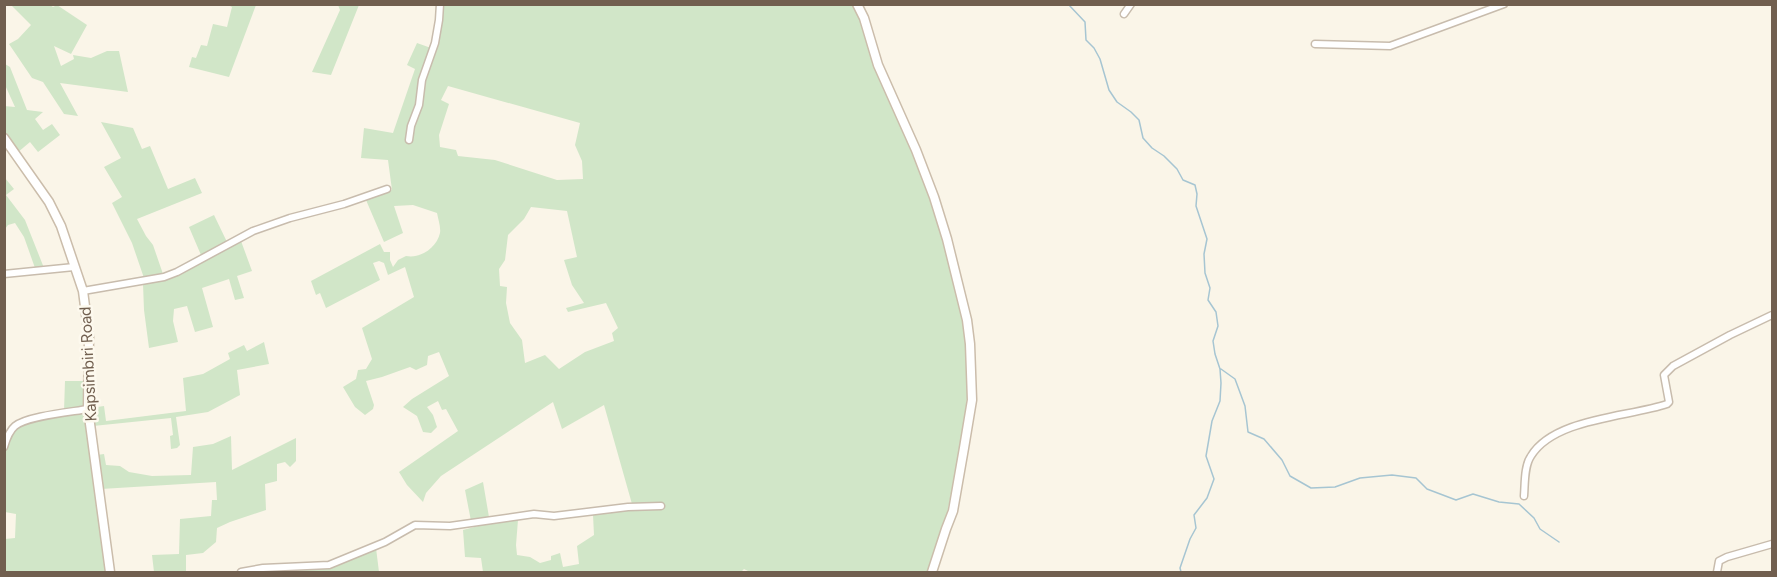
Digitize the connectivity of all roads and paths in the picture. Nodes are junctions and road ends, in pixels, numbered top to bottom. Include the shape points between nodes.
1 (440, 4) edge
2 (857, 4) edge
3 (1131, 4) edge
4 (1504, 4) edge
5 (1124, 14) dead end
6 (1315, 44) dead end
7 (4, 138) edge
8 (409, 140) dead end
9 (387, 189) dead end
10 (74, 267) junction
11 (4, 274) edge
12 (83, 291) junction
13 (1773, 315) edge
14 (88, 410) junction
15 (4, 447) edge
16 (1524, 496) dead end
17 (661, 506) dead end
18 (1773, 544) edge
19 (110, 573) edge
20 (241, 573) edge
21 (932, 573) edge
22 (1717, 573) edge

1 - 8 street via 435,43
2 - 21 street via 878,65 934,197 970,344 972,400 953,510
3 - 5 street
4 - 6 street via 1390,46
7 - 10 street, Kapsimbiri Road via 49,202
9 - 12 street via 253,231 164,277
10 - 11 street
10 - 12 street, Kapsimbiri Road
12 - 14 street, Kapsimbiri Road via 89,337
13 - 16 street via 1673,366 1664,378 1667,404 1561,431 1537,447 1529,458
14 - 15 street via 19,424 10,432
14 - 19 street, Kapsimbiri Road
17 - 20 street via 554,516 534,514 450,526 415,525 329,565 262,568
18 - 22 street via 1719,561

